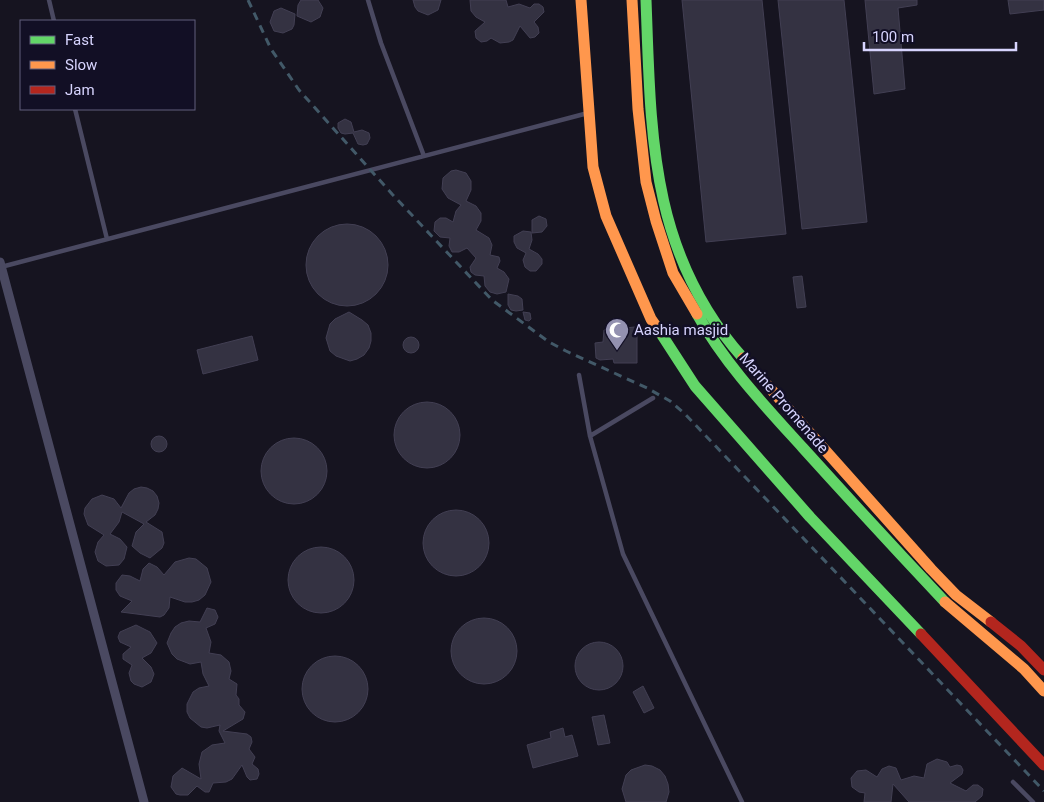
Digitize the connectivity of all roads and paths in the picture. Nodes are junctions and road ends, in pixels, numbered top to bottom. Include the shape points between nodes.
1 (49, 0) edge
2 (368, 0) edge
3 (582, 0) edge
4 (632, 0) edge
5 (646, 0) edge
6 (54, 20) edge
7 (75, 110) edge
8 (588, 113) junction
9 (424, 156) junction
10 (107, 239) junction
11 (1, 265) edge
12 (579, 375) dead end
13 (653, 398) dead end
14 (590, 436) junction
15 (1044, 670) edge
16 (1044, 691) edge
17 (1044, 764) edge
18 (1013, 782) dead end
19 (144, 802) edge
20 (742, 802) edge
21 (1032, 802) edge

1 - 6 lane
2 - 9 lane
3 - 8 main road
4 - 16 main road, Marine Promenade via 646,182 674,273 708,334 747,386 885,538 953,610 1024,669
5 - 15 main road, Marine Promenade via 652,137 663,205 678,251 698,294 723,336 932,569 956,595 1021,646
7 - 10 lane
8 - 9 lane
8 - 17 main road via 593,167 606,216 651,319 695,386 810,517
9 - 10 lane
10 - 11 lane
11 - 19 street
12 - 14 lane
13 - 14 lane
14 - 20 lane via 623,554
18 - 21 lane

